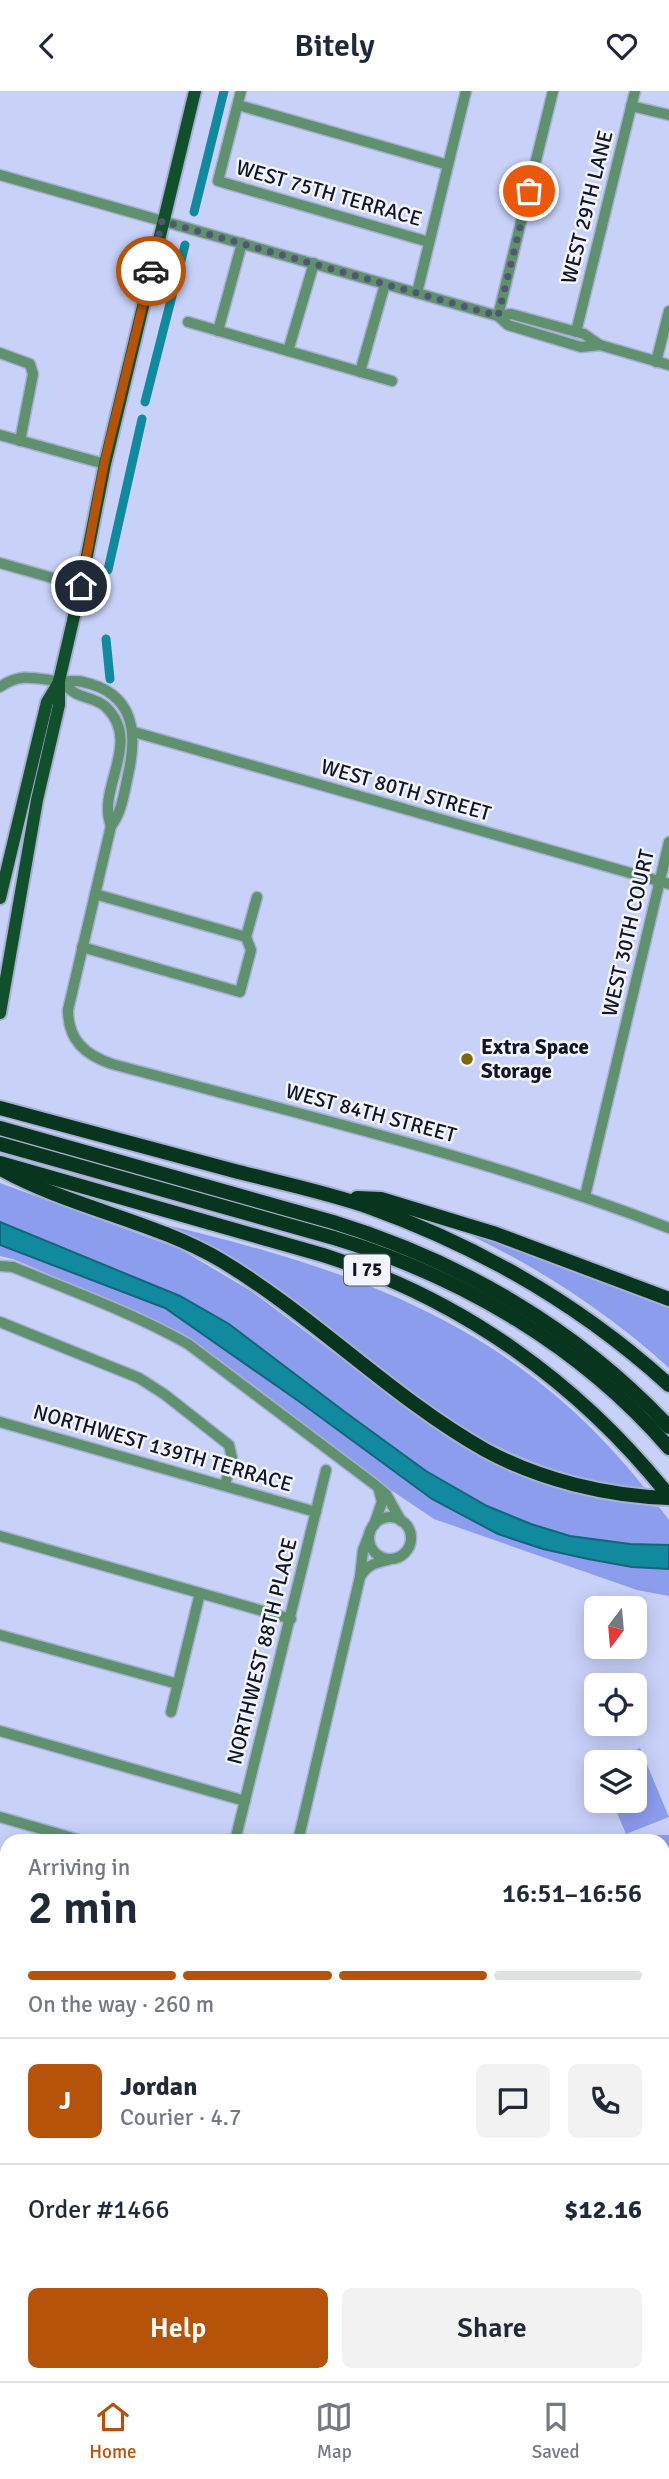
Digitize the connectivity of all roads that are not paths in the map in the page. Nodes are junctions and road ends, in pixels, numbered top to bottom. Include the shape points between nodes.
1 (195, 91) edge
2 (241, 91) edge
3 (466, 91) edge
4 (553, 91) edge
5 (635, 91) edge
6 (237, 105) junction
7 (631, 106) junction
8 (669, 115) edge
9 (448, 165) junction
10 (0, 175) edge
11 (162, 221) junction
12 (429, 242) junction
13 (242, 243) junction
14 (314, 263) junction
15 (385, 283) junction
16 (417, 293) junction
17 (669, 311) edge
18 (498, 316) junction
19 (188, 323) dead end
20 (218, 331) junction
21 (576, 332) junction
22 (600, 345) junction
23 (288, 351) junction
24 (0, 353) edge
25 (656, 362) junction
26 (669, 365) edge
27 (360, 372) junction
28 (392, 381) dead end
29 (0, 435) edge
30 (20, 441) junction
31 (104, 464) junction
32 (0, 563) edge
33 (81, 586) junction
34 (59, 681) junction
35 (0, 687) edge
36 (134, 732) junction
37 (111, 826) junction
38 (669, 842) edge
39 (664, 882) edge
40 (95, 894) junction
41 (257, 897) dead end
42 (0, 898) edge
43 (246, 937) junction
44 (82, 947) junction
45 (0, 1013) edge
46 (0, 1108) edge
47 (0, 1128) edge
48 (0, 1144) edge
49 (0, 1166) edge
50 (584, 1196) junction
51 (338, 1198) junction
52 (669, 1228) edge
53 (0, 1266) edge
54 (669, 1299) edge
55 (0, 1322) edge
56 (669, 1385) edge
57 (0, 1422) edge
58 (669, 1427) edge
59 (669, 1448) edge
60 (326, 1470) dead end
61 (374, 1483) junction
62 (225, 1485) junction
63 (669, 1497) edge
64 (316, 1512) junction
65 (401, 1521) junction
66 (372, 1528) junction
67 (0, 1536) edge
68 (389, 1559) junction
69 (360, 1577) junction
70 (200, 1593) junction
71 (290, 1619) junction
72 (0, 1635) edge
73 (178, 1684) junction
74 (171, 1712) dead end
75 (0, 1731) edge
76 (245, 1801) junction
77 (0, 1817) edge
78 (59, 1834) edge
79 (237, 1834) edge
80 (300, 1834) edge

1 - 11 main road
2 - 6 street
3 - 9 street
4 - 18 street
5 - 7 street, WEST 29TH LANE
6 - 9 street
6 - 12 street, WEST 75TH TERRACE via 218,181
7 - 8 street
7 - 21 street, WEST 29TH LANE
9 - 12 street
10 - 11 street
11 - 13 street
11 - 31 main road
12 - 16 street
13 - 14 street
13 - 20 street
14 - 15 street
14 - 23 street
15 - 16 street
15 - 27 street
16 - 18 street
17 - 25 street
18 - 21 street via 511,314
18 - 22 street via 508,325 569,344
19 - 20 street
20 - 23 street
21 - 22 street
22 - 25 street
23 - 27 street
24 - 30 street via 30,364 33,374
25 - 26 street
27 - 28 street
29 - 30 street
30 - 31 street
31 - 33 main road
32 - 33 street
33 - 34 main road
34 - 35 street via 24,676
34 - 36 street via 81,681 110,694 124,708
34 - 37 street via 102,703 118,727 121,750 106,814
34 - 42 main road via 47,702
34 - 45 main road via 60,705 37,800
36 - 37 street via 118,817
36 - 39 street, WEST 80TH STREET
37 - 40 street
38 - 39 street, WEST 30TH COURT
39 - 50 street, WEST 30TH COURT
40 - 43 street
40 - 44 street
41 - 43 street
43 - 44 street via 251,950 240,992
44 - 50 street, WEST 84TH STREET via 68,1010 71,1031 84,1050 106,1062 449,1153
46 - 51 highway
47 - 58 highway via 333,1222 434,1259 552,1326 616,1376
48 - 59 highway via 334,1238 427,1271 488,1302 551,1343 617,1395
49 - 63 highway via 30,1185 138,1223 222,1261 448,1428 488,1451 577,1485
49 - 63 highway, I 75 via 323,1255 422,1294 495,1335 561,1384 617,1435
50 - 52 street, WEST 84TH STREET
51 - 54 highway via 382,1199 563,1257
51 - 56 highway via 418,1226 508,1269 601,1329
53 - 61 street via 13,1267 158,1327 188,1344
55 - 62 street via 139,1378 174,1401 229,1445 232,1458
57 - 62 street, NORTHWEST 139TH TERRACE
60 - 64 street, NORTHWEST 88TH PLACE
61 - 65 street
61 - 66 street via 382,1502
62 - 64 street, NORTHWEST 139TH TERRACE
64 - 71 street, NORTHWEST 88TH PLACE
65 - 66 street via 383,1518
65 - 68 street via 409,1530 409,1548
66 - 68 street via 373,1551
66 - 69 street via 363,1550
67 - 70 street
68 - 69 street via 373,1563
69 - 80 street
70 - 71 street
70 - 73 street
71 - 76 street, NORTHWEST 88TH PLACE
72 - 73 street
73 - 74 street
75 - 76 street
76 - 79 street, NORTHWEST 88TH PLACE
77 - 78 street

